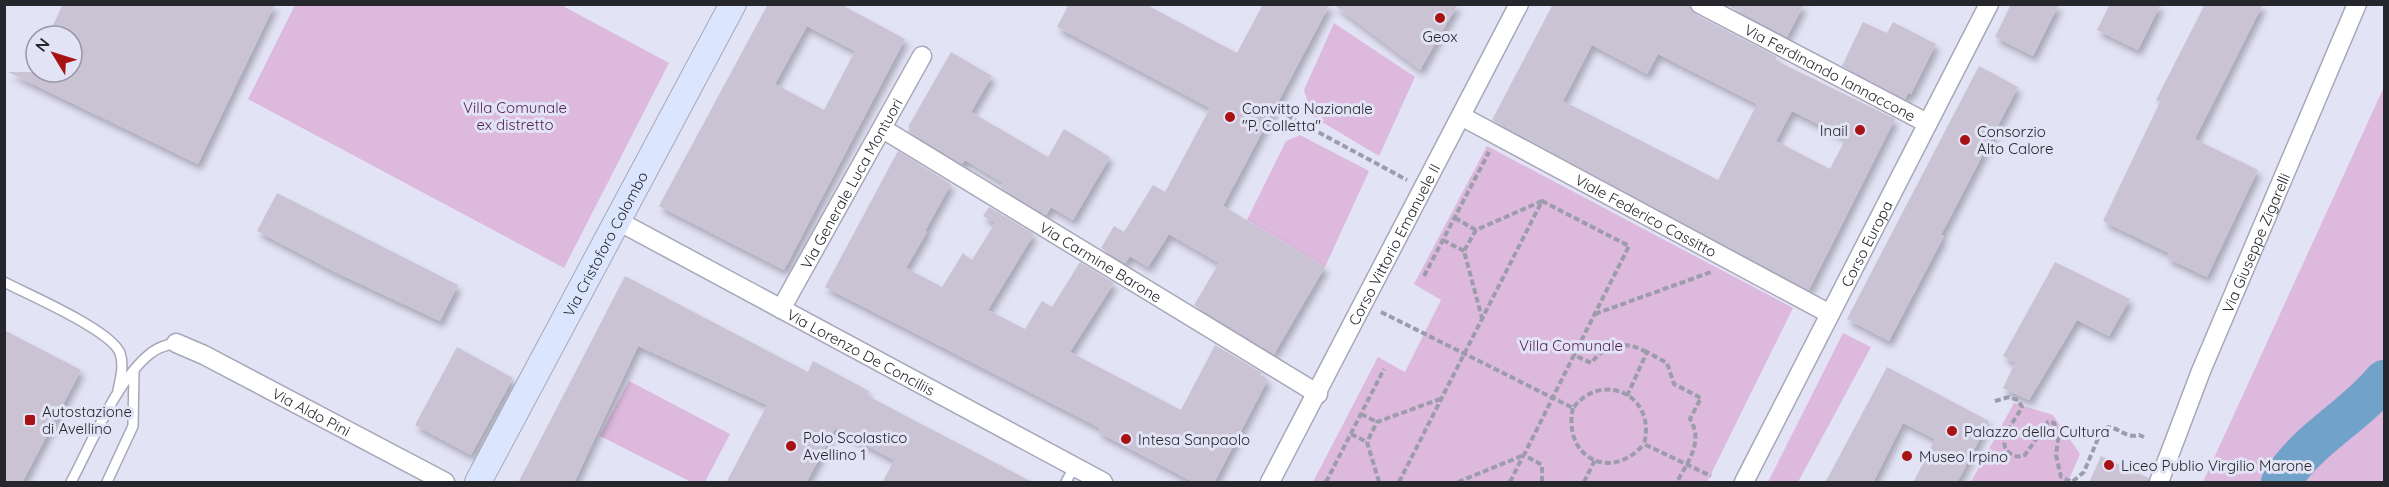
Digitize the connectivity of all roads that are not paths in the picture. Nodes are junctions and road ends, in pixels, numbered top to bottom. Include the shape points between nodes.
1 (733, 4) edge
2 (1519, 4) edge
3 (1700, 4) edge
4 (1989, 4) edge
5 (2357, 4) edge
6 (922, 56) dead end
7 (1461, 116) junction
8 (1928, 123) junction
9 (883, 129) junction
10 (618, 221) junction
11 (4, 282) edge
12 (781, 309) junction
13 (1830, 314) junction
14 (176, 343) joint
15 (134, 371) junction
16 (117, 394) junction
17 (1318, 394) junction
18 (1070, 475) edge
19 (71, 483) edge
20 (107, 483) edge
21 (445, 483) edge
22 (478, 483) edge
23 (1103, 483) edge
24 (1270, 483) edge
25 (1744, 483) edge
26 (2158, 483) edge

1 - 10 street, Via Cristoforo Colombo
2 - 7 street, Corso Vittorio Emanuele II
3 - 8 street, Via Ferdinando Iannaccone
4 - 8 street, Corso Europa
5 - 26 street, Via Giuseppe Zigarelli via 2205,360
6 - 9 street, Via Generale Luca Montuori
7 - 13 street, Viale Federico Cassitto
7 - 17 street, Corso Vittorio Emanuele II
8 - 13 street, Corso Europa
9 - 12 street, Via Generale Luca Montuori
9 - 17 street, Via Carmine Barone
10 - 12 street, Via Lorenzo De Conciliis
10 - 22 street, Via Cristoforo Colombo
11 - 16 lane via 91,326 115,344 122,362
12 - 18 street, Via Lorenzo De Conciliis
13 - 25 street, Corso Europa
14 - 15 lane via 152,352
14 - 21 street, Via Aldo Pini
15 - 16 lane
15 - 20 lane via 133,426
16 - 19 lane
17 - 24 street, Corso Vittorio Emanuele II
18 - 23 street, Via Lorenzo De Conciliis

